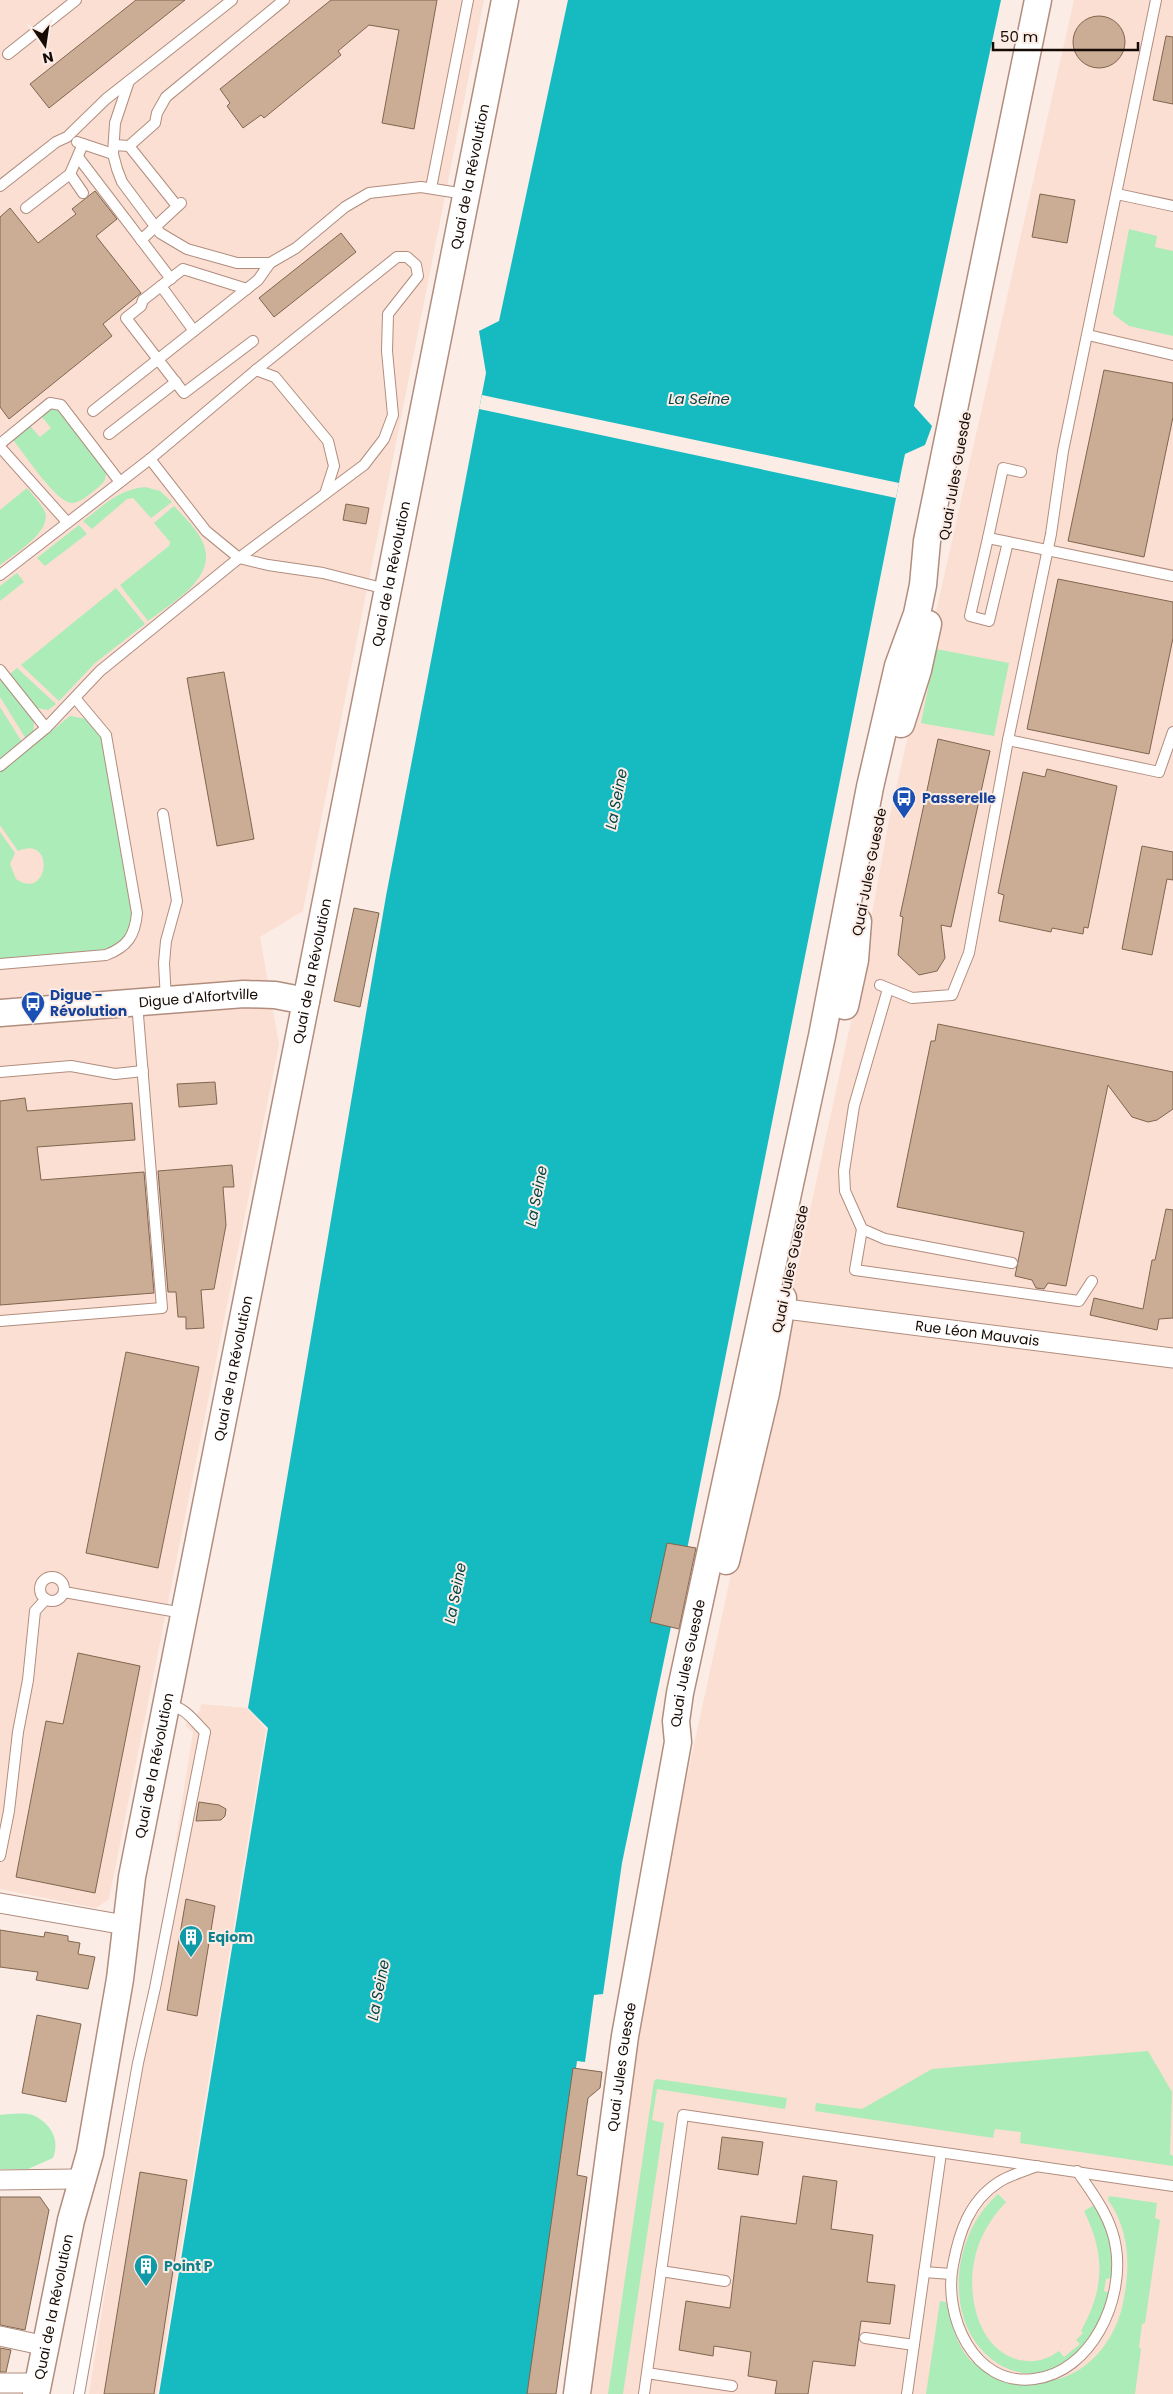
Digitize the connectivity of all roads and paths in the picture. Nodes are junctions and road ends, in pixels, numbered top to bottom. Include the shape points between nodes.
1 (76, 0) edge
2 (232, 0) edge
3 (284, 0) edge
4 (468, 0) edge
5 (506, 0) edge
6 (1038, 0) edge
7 (1057, 0) edge
8 (1156, 0) edge
9 (8, 54) dead end
10 (129, 81) junction
11 (67, 138) junction
12 (83, 144) junction
13 (129, 146) junction
14 (114, 149) junction
15 (78, 156) junction
16 (70, 174) junction
17 (0, 186) edge
18 (431, 188) junction
19 (83, 192) dead end
20 (466, 194) junction
21 (1117, 194) junction
22 (1173, 206) edge
23 (26, 208) dead end
24 (156, 228) junction
25 (141, 240) junction
26 (270, 263) junction
27 (170, 279) junction
28 (161, 286) junction
29 (248, 289) junction
30 (194, 331) junction
31 (1088, 335) junction
32 (253, 341) dead end
33 (1173, 355) edge
34 (158, 359) junction
35 (256, 370) junction
36 (176, 382) junction
37 (93, 411) dead end
38 (109, 434) dead end
39 (0, 445) edge
40 (150, 459) junction
41 (1021, 472) dead end
42 (120, 482) junction
43 (325, 494) junction
44 (67, 522) junction
45 (988, 538) junction
46 (1008, 542) junction
47 (1047, 550) junction
48 (239, 558) junction
49 (0, 574) edge
50 (1173, 576) edge
51 (386, 589) junction
52 (0, 670) edge
53 (75, 698) junction
54 (46, 728) junction
55 (1173, 732) edge
56 (1008, 740) junction
57 (0, 766) edge
58 (162, 814) dead end
59 (0, 964) edge
60 (842, 975) junction
61 (166, 1000) junction
62 (306, 1000) junction
63 (137, 1002) junction
64 (0, 1013) edge
65 (143, 1071) junction
66 (0, 1072) edge
67 (862, 1230) junction
68 (1012, 1263) dead end
69 (1092, 1281) dead end
70 (772, 1308) junction
71 (0, 1321) edge
72 (1173, 1358) edge
73 (64, 1592) junction
74 (46, 1599) junction
75 (184, 1613) junction
76 (166, 1704) junction
77 (0, 1856) edge
78 (0, 1903) edge
79 (124, 1934) junction
80 (941, 2153) junction
81 (1038, 2166) junction
82 (1077, 2171) junction
83 (74, 2179) junction
84 (0, 2180) edge
85 (1173, 2186) edge
86 (71, 2220) junction
87 (661, 2272) junction
88 (924, 2272) junction
89 (951, 2274) junction
90 (725, 2280) dead end
91 (0, 2336) edge
92 (865, 2338) dead end
93 (914, 2345) junction
94 (46, 2346) junction
95 (647, 2374) junction
96 (0, 2383) edge
97 (732, 2386) dead end
98 (37, 2388) edge
99 (79, 2394) edge
100 (577, 2394) edge
101 (644, 2394) edge
102 (907, 2394) edge

1 - 9 lane
2 - 10 lane
3 - 13 lane via 166,97 155,123
4 - 18 lane
5 - 20 main road, Quai de la Révolution
6 - 60 main road, Quai Jules Guesde via 927,541 917,614 898,666 870,788
7 - 60 main road, Quai Jules Guesde via 954,468 938,575 918,670 897,736 882,801 858,924 855,960
8 - 21 lane
10 - 11 lane
10 - 14 lane via 115,123
11 - 12 lane
11 - 17 lane
12 - 14 lane
12 - 15 lane
13 - 14 lane
13 - 24 lane via 179,205
14 - 24 lane via 122,182
15 - 16 lane
15 - 25 lane
16 - 19 lane
16 - 23 lane
18 - 20 lane
18 - 26 lane via 369,193 345,207 296,248
20 - 51 main road, Quai de la Révolution
21 - 22 lane
21 - 31 lane
24 - 25 lane
24 - 26 lane via 187,249 237,263
25 - 27 lane
26 - 29 lane
27 - 28 lane
27 - 29 lane via 183,270
28 - 30 lane
28 - 34 lane via 126,318
29 - 30 lane
30 - 34 lane
31 - 33 lane
31 - 47 lane via 1063,451
32 - 36 lane via 184,393
34 - 36 lane
34 - 37 lane
35 - 40 lane
35 - 43 lane via 275,377 328,442 334,466
35 - 43 lane via 396,257 407,257 416,265 418,276 388,314 387,351 393,415 384,439 364,465
36 - 38 lane
39 - 42 lane via 50,404 61,405
39 - 44 lane
40 - 42 lane
40 - 48 lane via 206,531
41 - 45 lane via 1003,468
42 - 44 lane
43 - 48 lane
44 - 49 lane
45 - 46 lane
45 - 46 lane via 970,616 989,621
46 - 47 lane
47 - 50 lane
47 - 56 lane
48 - 51 lane via 323,573
48 - 53 lane via 100,671
51 - 62 main road, Quai de la Révolution
52 - 54 lane
53 - 54 lane
53 - 59 lane via 106,735 137,913 136,924 128,942 120,950 106,955
54 - 57 lane
55 - 56 lane via 1159,772
56 - 67 lane via 969,953 952,995 912,998 884,987 854,1106 844,1171 845,1191
58 - 61 lane via 177,901 165,948
60 - 70 main road, Quai Jules Guesde
61 - 62 main road, Digue d'Alfortville via 256,993
61 - 63 main road, Digue d'Alfortville
62 - 75 main road, Quai de la Révolution
63 - 64 main road, Digue d'Alfortville
63 - 65 lane
65 - 66 lane via 115,1074 71,1066
65 - 71 lane via 162,1308
67 - 68 lane via 885,1239
67 - 69 lane via 855,1270 1079,1301
70 - 72 street, Rue Léon Mauvais
70 - 100 main road, Quai Jules Guesde via 766,1393 695,1706 678,1742 625,2036
73 - 74 lane via 55,1601
73 - 74 lane via 59,1580 48,1578 41,1588
73 - 75 lane
74 - 77 lane via 36,1611 30,1674
75 - 76 main road, Quai de la Révolution
76 - 79 main road, Quai de la Révolution
76 - 99 lane via 185,1710 205,1732 156,1988 138,2063
78 - 79 street
79 - 83 main road, Quai de la Révolution via 108,1978
79 - 86 main road, Quai de la Révolution via 120,1980 90,2153
80 - 81 lane
80 - 87 lane via 682,2115
80 - 88 lane
81 - 82 lane
81 - 89 lane via 998,2182 974,2206 958,2234
82 - 85 lane
82 - 89 lane via 1098,2201 1111,2227 1116,2248 1114,2292 1095,2341 1081,2356 1060,2371 1034,2380 1011,2378 992,2370 973,2354 960,2335 951,2304
83 - 84 street
83 - 86 main road, Quai de la Révolution
86 - 94 main road, Quai de la Révolution
87 - 90 lane
87 - 95 lane
88 - 89 lane
88 - 93 lane
91 - 94 street
92 - 93 lane
93 - 102 lane
94 - 98 main road, Quai de la Révolution
95 - 97 lane
95 - 101 lane
96 - 98 street

